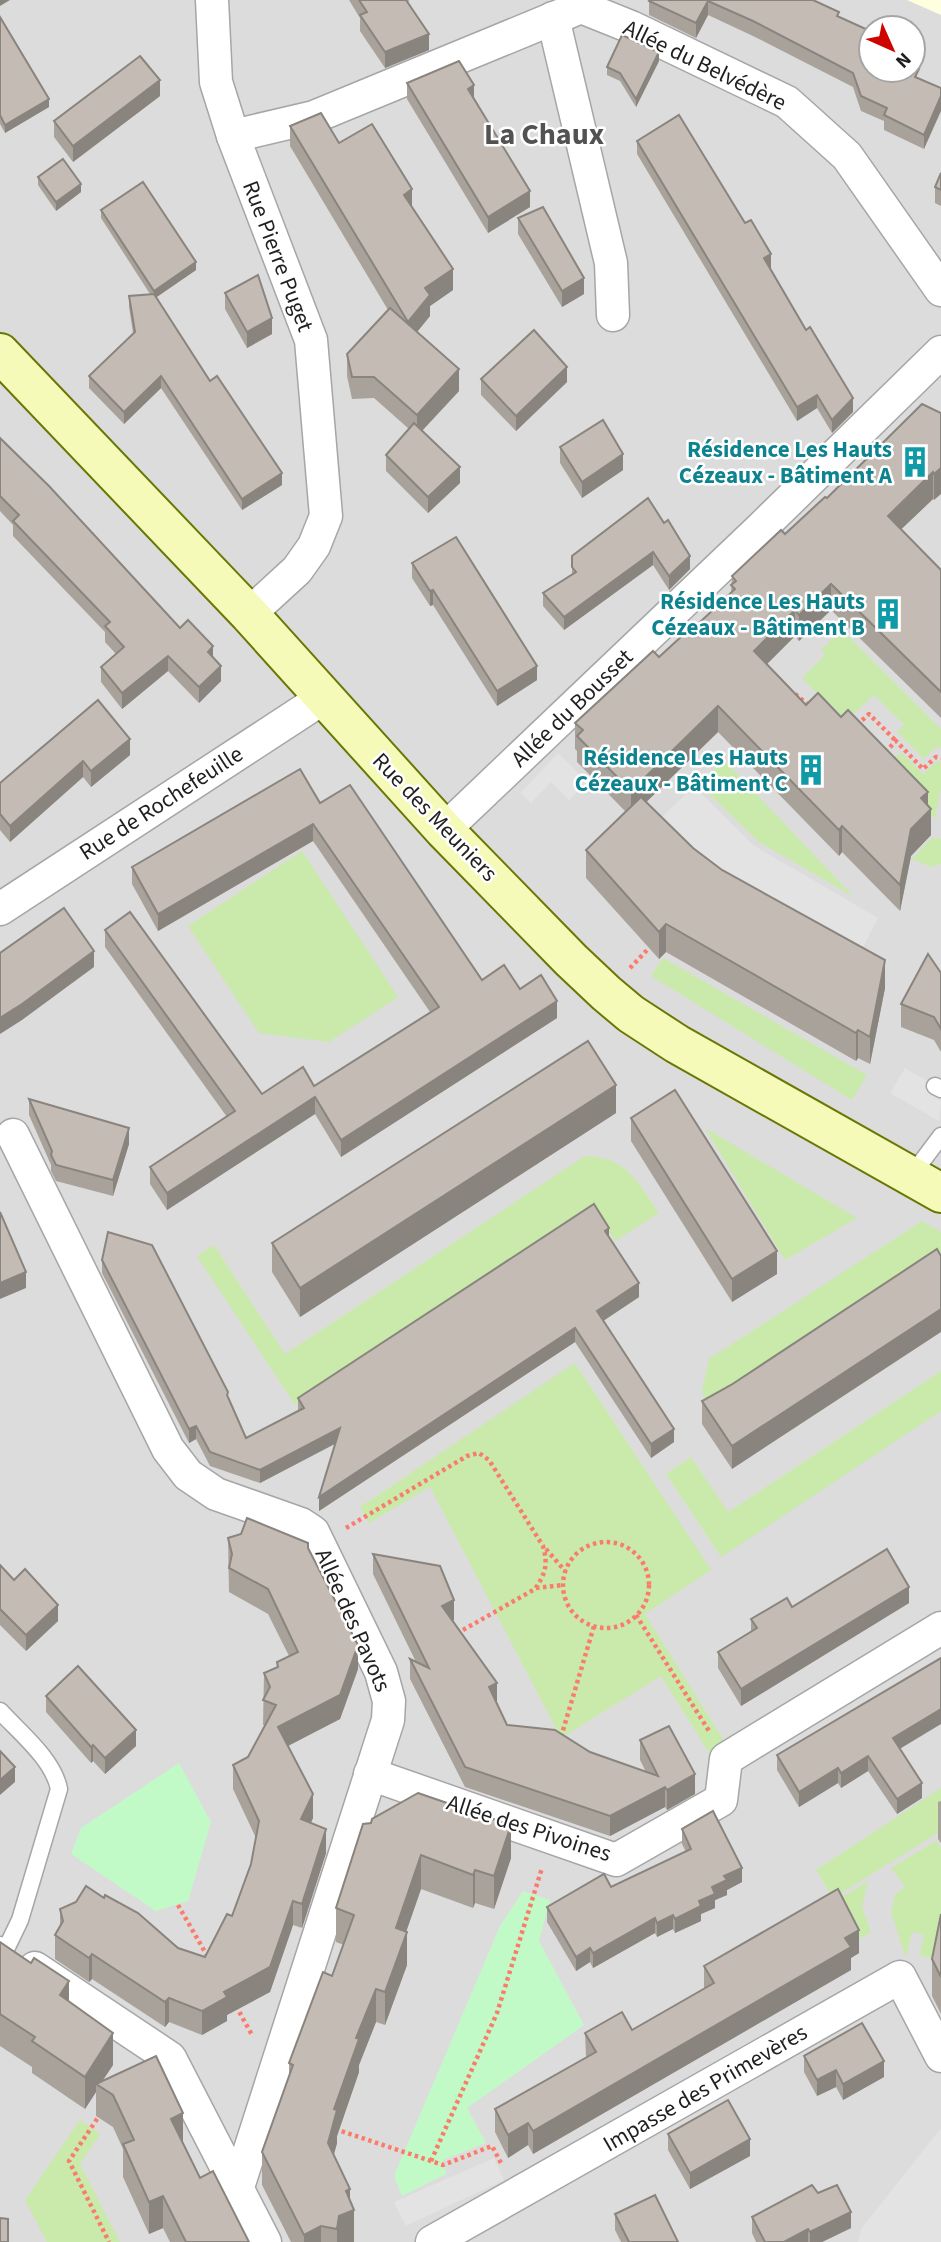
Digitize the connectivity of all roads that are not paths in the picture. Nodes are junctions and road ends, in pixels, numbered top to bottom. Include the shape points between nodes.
1 (212, 0) edge
2 (571, 8) edge
3 (233, 136) junction
4 (941, 290) edge
5 (613, 315) dead end
6 (941, 352) edge
7 (0, 353) edge
8 (249, 614) junction
9 (323, 698) junction
10 (444, 830) junction
11 (0, 909) edge
12 (13, 1135) dead end
13 (941, 1136) edge
14 (926, 1185) edge
15 (941, 1628) edge
16 (0, 1711) edge
17 (370, 1774) junction
18 (3, 1947) edge
19 (941, 2056) edge
20 (238, 2187) junction
21 (265, 2242) edge
22 (432, 2242) edge

1 - 3 street, Rue Pierre Puget via 216,82
2 - 3 street via 314,117
2 - 4 street, Allée du Belvédère via 631,27 787,102 847,156
2 - 5 street via 611,263
3 - 8 street, Rue Pierre Puget via 311,341 326,516 314,546 297,570
6 - 10 street, Allée du Bousset
7 - 8 main road, Rue des Meuniers
8 - 9 main road, Rue des Meuniers
9 - 10 main road, Rue des Meuniers
9 - 11 street, Rue de Rochefeuille
10 - 14 main road, Rue des Meuniers via 571,960 631,1014
12 - 17 street, Allée des Pavots via 168,1449 187,1475 216,1494 313,1532 381,1672 389,1702 388,1720
13 - 14 lane
15 - 17 street, Allée des Pivoines via 726,1759 721,1800 616,1860
16 - 18 lane via 44,1759 59,1789 20,1920
17 - 20 street, Allée des Pavots
18 - 20 street via 170,2058
19 - 22 street, Impasse des Primevères via 900,1977
20 - 21 street

